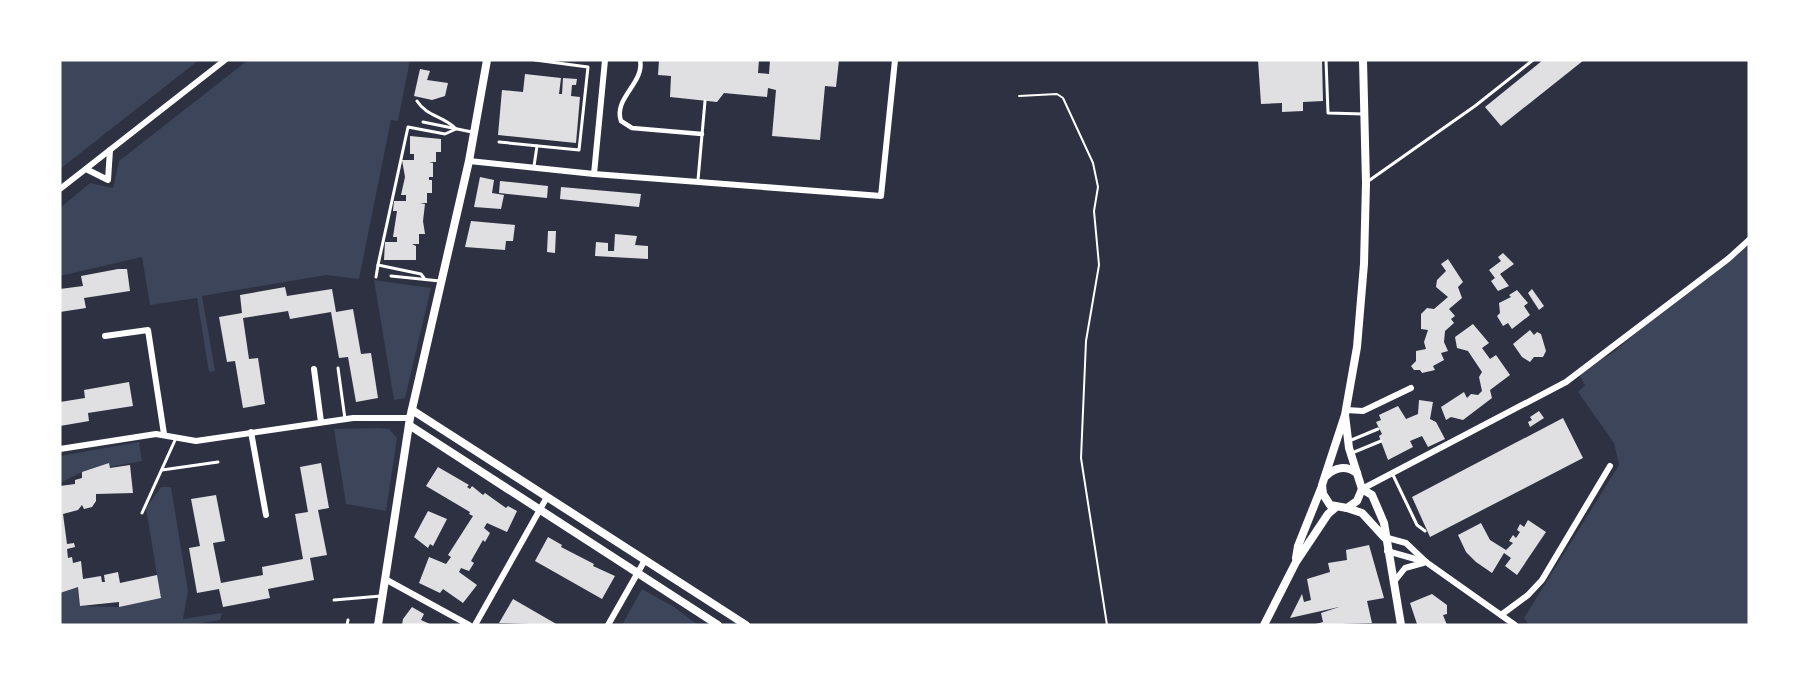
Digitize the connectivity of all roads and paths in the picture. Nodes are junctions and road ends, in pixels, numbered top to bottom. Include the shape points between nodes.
1 (225, 60) edge
2 (487, 60) edge
3 (534, 60) edge
4 (605, 60) edge
5 (640, 60) edge
6 (895, 60) edge
7 (1326, 60) edge
8 (1363, 60) edge
9 (1533, 60) edge
10 (1019, 96) dead end
11 (705, 101) dead end
12 (417, 102) dead end
13 (1365, 114) junction
14 (423, 122) dead end
15 (456, 129) junction
16 (474, 133) junction
17 (702, 134) junction
18 (499, 142) dead end
19 (537, 146) junction
20 (110, 150) junction
21 (469, 161) junction
22 (534, 168) junction
23 (86, 169) junction
24 (594, 174) junction
25 (698, 182) junction
26 (1366, 183) junction
27 (60, 189) edge
28 (1749, 240) edge
29 (378, 265) junction
30 (391, 276) dead end
31 (376, 277) dead end
32 (424, 278) junction
33 (441, 282) junction
34 (105, 336) dead end
35 (338, 368) dead end
36 (314, 369) dead end
37 (1411, 388) dead end
38 (1346, 413) junction
39 (410, 418) junction
40 (345, 419) junction
41 (321, 422) junction
42 (1378, 429) dead end
43 (251, 432) junction
44 (164, 434) junction
45 (176, 438) junction
46 (1348, 441) junction
47 (1381, 441) dead end
48 (60, 449) edge
49 (1351, 453) junction
50 (218, 462) dead end
51 (1610, 466) dead end
52 (162, 470) junction
53 (1357, 473) junction
54 (1393, 475) junction
55 (1323, 482) junction
56 (1362, 489) junction
57 (547, 497) junction
58 (1335, 508) junction
59 (1347, 508) junction
60 (539, 509) junction
61 (142, 513) dead end
62 (266, 515) dead end
63 (1425, 531) dead end
64 (1384, 537) junction
65 (1387, 551) junction
66 (645, 560) junction
67 (1296, 562) junction
68 (1426, 562) junction
69 (637, 573) junction
70 (385, 579) junction
71 (1393, 583) junction
72 (383, 596) junction
73 (334, 600) dead end
74 (1501, 615) junction
75 (348, 620) dead end
76 (742, 624) edge
77 (347, 625) edge
78 (378, 625) edge
79 (469, 625) edge
80 (475, 625) edge
81 (608, 625) edge
82 (718, 625) edge
83 (1107, 625) edge
84 (1264, 625) edge
85 (1401, 625) edge
86 (1515, 625) edge

1 - 20 street
2 - 16 street
3 - 19 lane via 588,68 579,150
4 - 24 street
5 - 17 street via 638,77 618,114 621,122 632,128
6 - 25 street via 881,196
7 - 13 lane via 1328,113
8 - 13 main road
9 - 26 lane
10 - 83 path via 1057,94 1063,98 1093,164 1098,187 1094,211 1099,265 1086,341 1081,458
11 - 17 lane
12 - 15 lane
13 - 26 main road
14 - 15 lane
15 - 16 lane
15 - 29 lane via 445,134 408,126
16 - 21 street
17 - 25 lane
18 - 19 lane
19 - 22 lane
20 - 23 street
20 - 23 street via 108,180
21 - 22 street
21 - 33 street
22 - 24 street
23 - 27 street
24 - 25 street
26 - 38 main road via 1361,300
28 - 54 street via 1566,382
29 - 31 lane
29 - 32 lane via 421,274
30 - 32 lane via 419,281
32 - 33 lane
33 - 39 street
34 - 44 street via 148,330
35 - 40 lane
36 - 41 street
37 - 38 street via 1363,411
38 - 46 main road
38 - 55 main road
39 - 40 street
39 - 57 street
39 - 60 street
39 - 70 street
40 - 41 street
41 - 43 street
42 - 46 lane
43 - 45 street via 196,441
43 - 62 street
44 - 45 street
44 - 48 street
45 - 52 lane
46 - 49 main road
47 - 49 lane
49 - 53 main road
50 - 52 lane
51 - 74 street via 1542,580
52 - 61 lane
53 - 55 main road via 1338,468
53 - 56 main road
54 - 56 street
54 - 63 lane via 1417,525
55 - 58 main road via 1326,500
55 - 67 main road via 1298,546
56 - 59 main road via 1357,501
56 - 64 street via 1372,495 1379,507
57 - 60 street
57 - 66 street
58 - 59 main road
58 - 67 main road
59 - 64 street via 1362,513
60 - 69 street
60 - 80 street
64 - 65 street
64 - 68 street via 1406,543
65 - 68 street
65 - 71 street
66 - 69 street
66 - 76 street
67 - 84 main road
68 - 71 street via 1405,568
68 - 74 street
69 - 81 street
69 - 82 street
70 - 72 street
70 - 79 street
71 - 85 street
72 - 73 lane
72 - 78 street
74 - 86 street
75 - 77 lane

